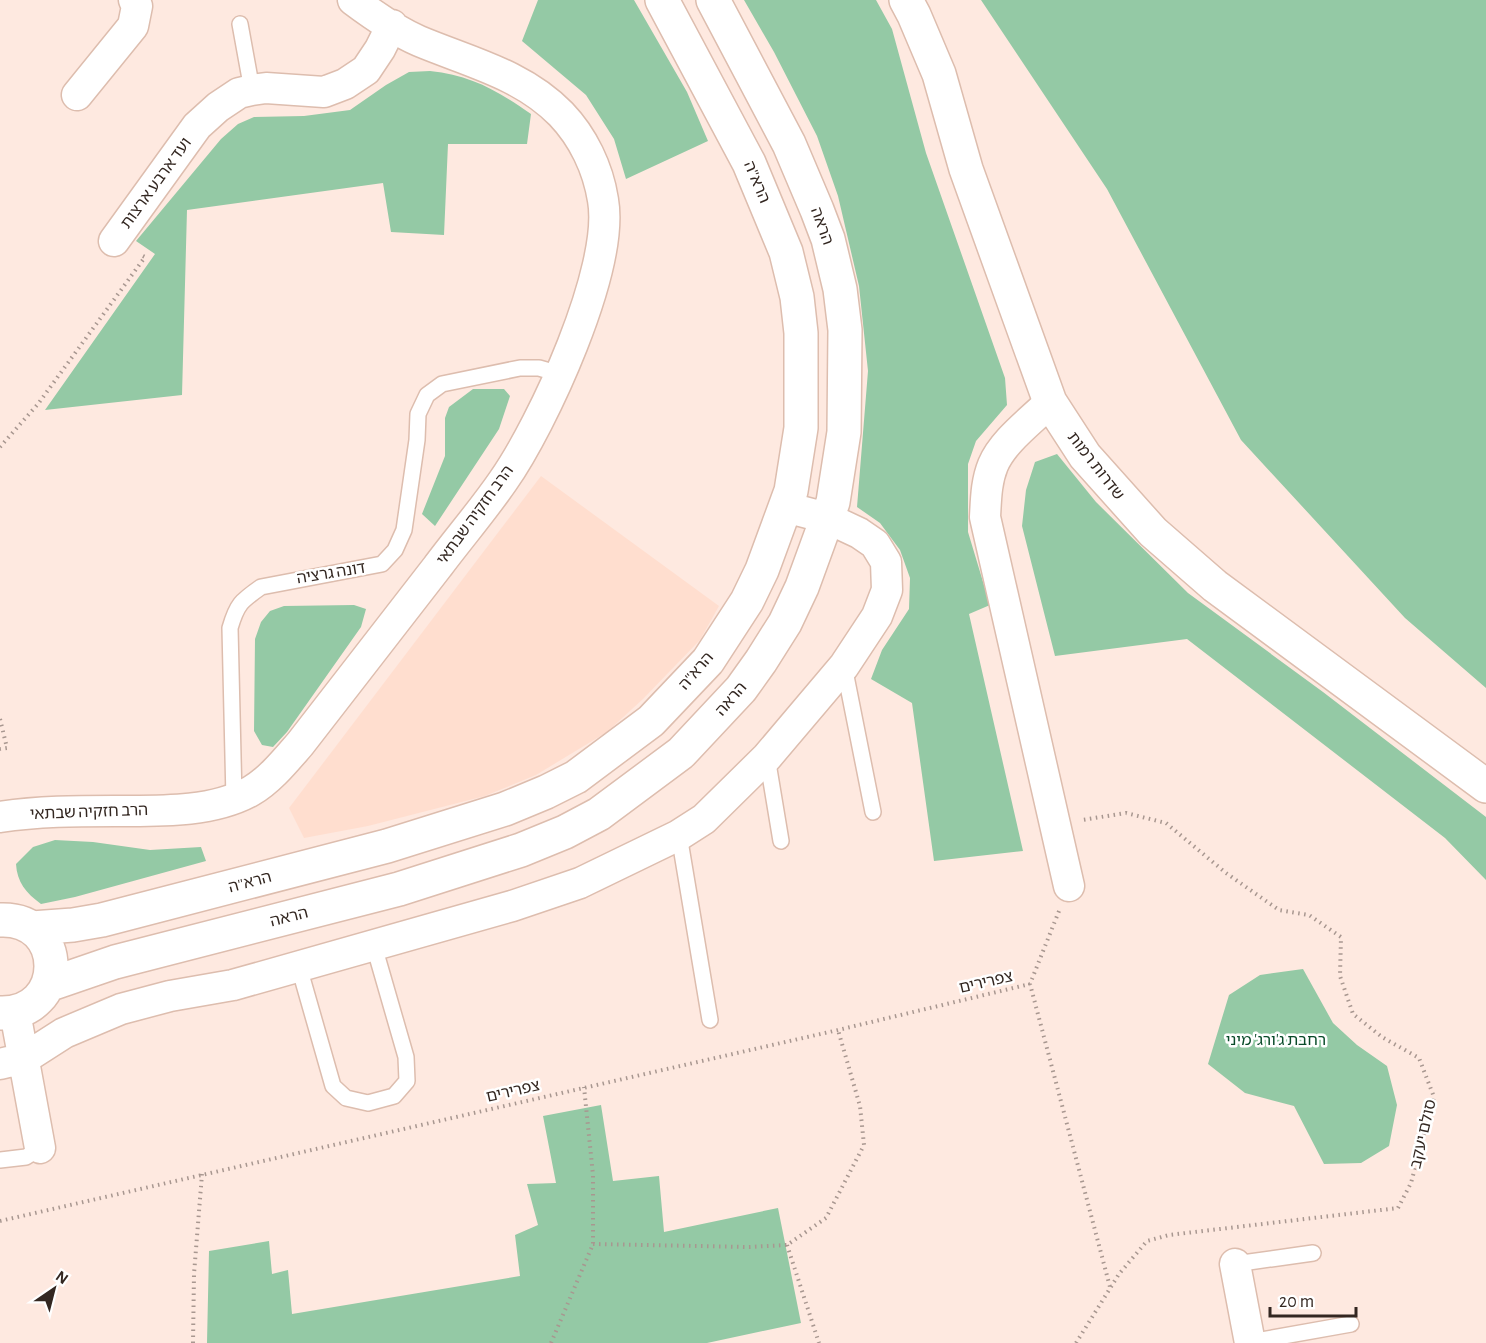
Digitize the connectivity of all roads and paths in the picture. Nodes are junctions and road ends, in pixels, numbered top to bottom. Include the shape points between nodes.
1 (134, 0) edge
2 (353, 0) edge
3 (662, 0) edge
4 (713, 0) edge
5 (906, 0) edge
6 (240, 24) dead end
7 (392, 25) junction
8 (252, 90) junction
9 (77, 95) dead end
10 (114, 241) joint
11 (560, 374) junction
12 (1050, 402) junction
13 (0, 447) edge
14 (785, 507) junction
15 (828, 518) junction
16 (844, 666) junction
17 (0, 719) edge
18 (0, 749) edge
19 (767, 757) junction
20 (1486, 786) edge
21 (234, 799) junction
22 (873, 812) dead end
23 (0, 817) edge
24 (1054, 825) junction
25 (679, 835) junction
26 (781, 841) dead end
27 (1069, 886) joint
28 (11, 917) edge
29 (374, 946) junction
30 (299, 967) junction
31 (1030, 984) junction
32 (48, 986) junction
33 (8, 1013) edge
34 (710, 1020) dead end
35 (838, 1030) junction
36 (13, 1061) edge
37 (584, 1087) junction
38 (40, 1148) joint
39 (0, 1160) edge
40 (202, 1174) junction
41 (0, 1221) edge
42 (593, 1244) junction
43 (787, 1245) junction
44 (1313, 1253) dead end
45 (1235, 1264) joint
46 (1110, 1288) junction
47 (1351, 1324) dead end
48 (1250, 1342) edge
49 (193, 1343) edge
50 (551, 1343) edge
51 (819, 1343) edge
52 (1076, 1343) edge

1 - 9 street via 137,6 133,26
2 - 7 street, הרב חזקיה שבתאי
3 - 14 street, הרא''ה via 749,163 786,252 797,297 801,428
4 - 15 street, הראה via 789,144 828,239 840,290 845,330 844,432
5 - 12 street, שדרות רמות via 939,74 966,169
6 - 8 lane
7 - 8 street, ועד ארבע ארצות via 366,69 345,84 324,92
7 - 11 street, הרב חזקיה שבתאי via 540,94 580,138 595,167 604,202 603,233 595,279
8 - 10 street, ועד ארבע ארצות via 239,93 197,126
10 - 13 path, ועד ארבע ארצות via 145,257 38,404
11 - 21 street, הרב חזקיה שבתאי via 504,480 300,744 276,771 253,790
11 - 21 lane, דונה גרציה via 520,368 442,384 427,395 418,414 404,530 395,550 382,564 261,587 236,608 230,628
12 - 20 street, שדרות רמות via 1085,456 1153,532 1215,586
12 - 24 street via 993,465 985,517
14 - 15 street
14 - 28 street, הרא''ה via 747,601 708,661 651,721 576,777 505,809 387,846 102,920 73,926
15 - 16 street via 875,544 886,562 887,590 877,616
15 - 32 street, הראה via 785,622 741,689 681,753 599,814 530,847 460,870 115,962
16 - 19 street
16 - 22 lane
17 - 18 path via 7,748
19 - 25 street via 704,819
19 - 26 lane
21 - 23 street, הרב חזקיה שבתאי via 184,810
24 - 27 street
24 - 46 path, סולם יעקב via 1126,813 1166,823 1226,873 1279,910 1309,915 1341,937 1340,976 1353,1014 1382,1037 1419,1058 1434,1097 1411,1183 1398,1208 1169,1235 1147,1241
25 - 29 street via 580,883
25 - 34 lane
27 - 31 path
28 - 32 street via 42,937 48,948 52,973
29 - 30 street
29 - 30 lane via 406,1057 407,1081 394,1096 368,1103 346,1098 333,1086
30 - 36 street via 121,1009 64,1033
31 - 35 path, צפרירים
31 - 46 path
32 - 33 street via 29,1007
33 - 36 street
35 - 37 path, צפרירים
35 - 43 path via 860,1106 864,1145 826,1218
36 - 38 street
37 - 40 path, צפרירים
37 - 42 path via 593,1175
38 - 39 lane via 26,1157
40 - 41 path, צפרירים
40 - 49 path
42 - 43 path
42 - 50 path
43 - 51 path
44 - 45 lane
45 - 48 street
46 - 52 path, סולם יעקב
47 - 48 lane

